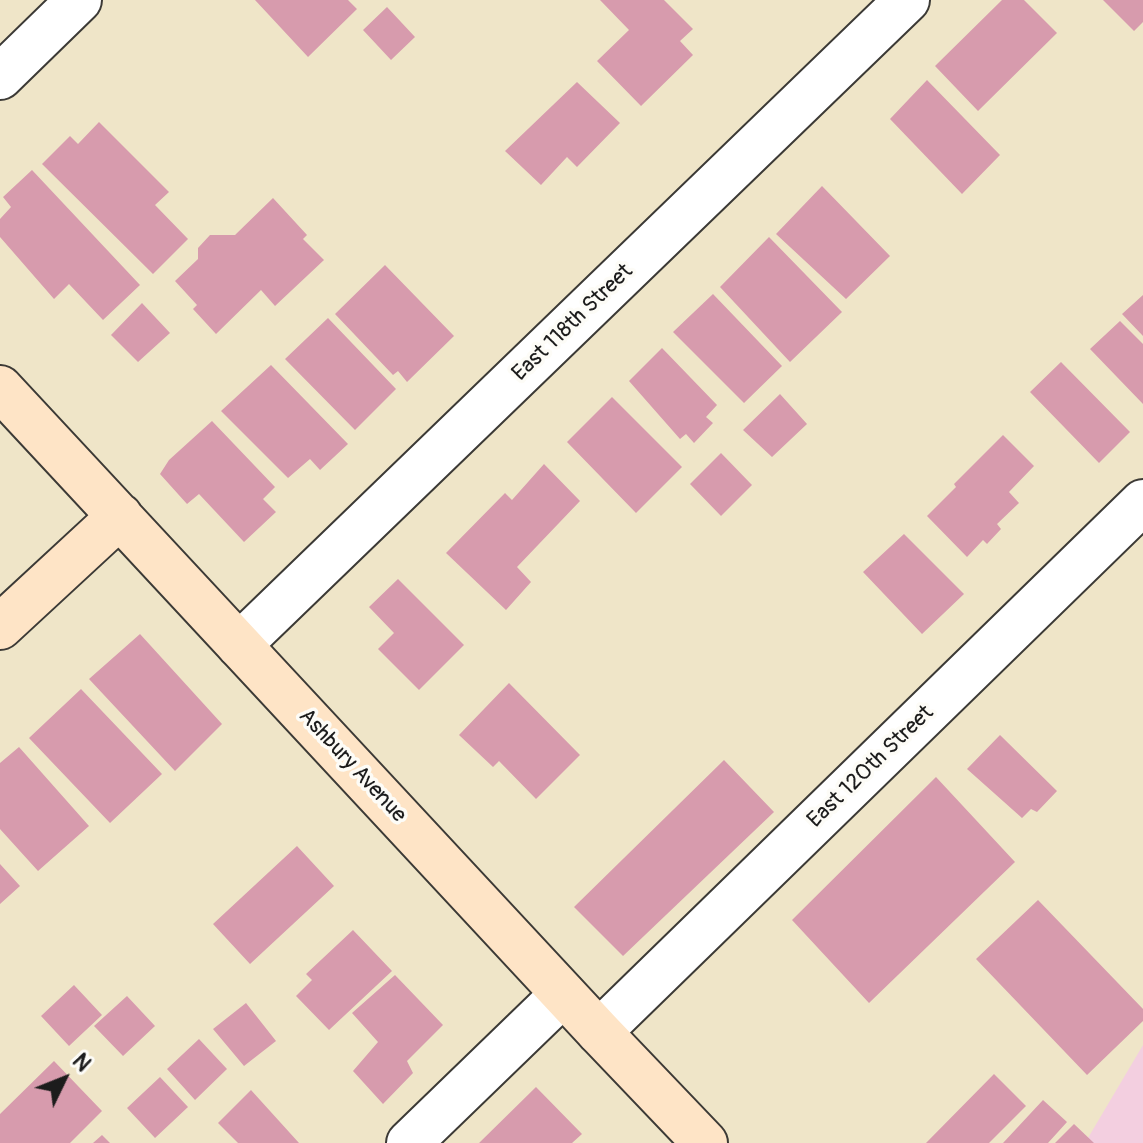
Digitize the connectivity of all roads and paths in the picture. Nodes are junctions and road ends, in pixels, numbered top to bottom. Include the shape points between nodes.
1 (79, 0) edge
2 (907, 0) edge
3 (0, 77) edge
4 (0, 388) edge
5 (1143, 502) edge
6 (120, 516) junction
7 (0, 627) edge
8 (239, 645) junction
9 (563, 994) junction
10 (599, 1032) junction
11 (409, 1143) edge
12 (705, 1143) edge

1 - 3 street
2 - 8 street, East 118th Street
4 - 6 street, Ashbury Avenue
5 - 10 street, East 120th Street
6 - 7 street
6 - 8 street, Ashbury Avenue
8 - 9 street, Ashbury Avenue
9 - 10 street, Ashbury Avenue
9 - 11 street
10 - 12 street, Ashbury Avenue

